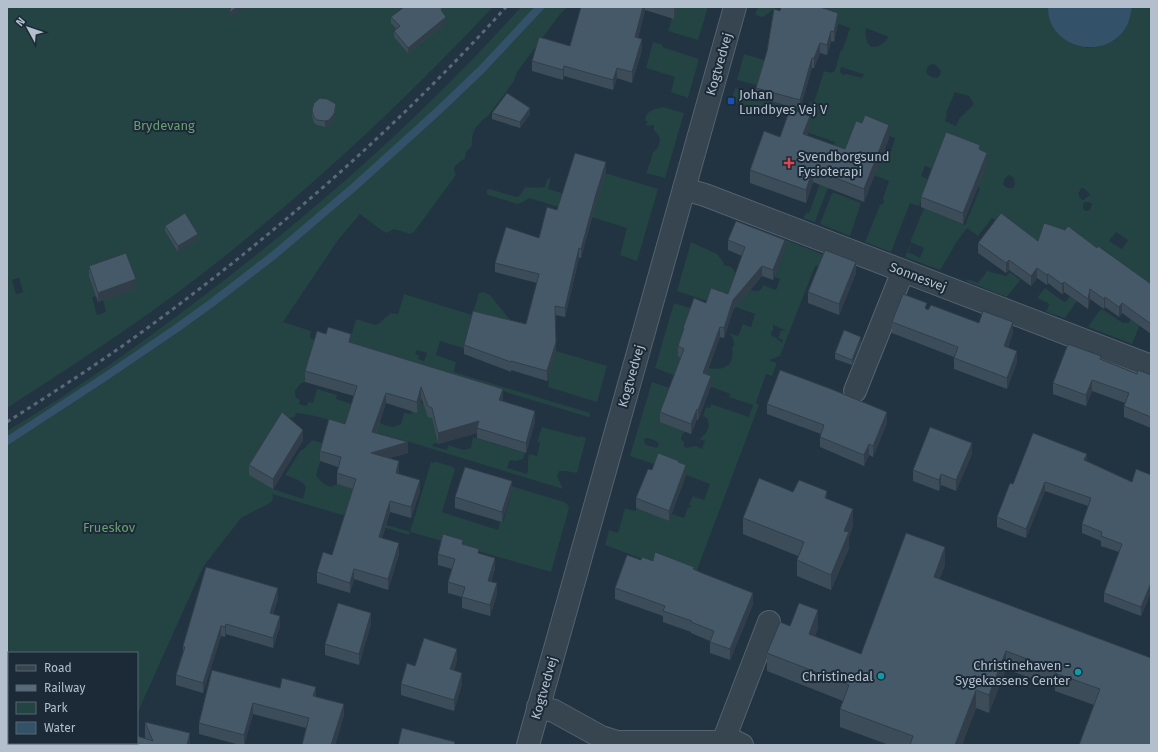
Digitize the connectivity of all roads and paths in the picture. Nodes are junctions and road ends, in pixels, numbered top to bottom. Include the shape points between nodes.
1 (735, 7) edge
2 (684, 188) junction
3 (903, 271) junction
4 (1151, 366) edge
5 (855, 392) dead end
6 (769, 622) dead end
7 (538, 707) junction
8 (733, 744) edge
9 (528, 745) edge

1 - 2 street, Kogtvedvej
2 - 3 street, Sonnesvej
2 - 7 street, Kogtvedvej
3 - 4 street, Sonnesvej
3 - 5 street
6 - 8 street
7 - 8 street via 554,711 601,737 616,742
7 - 9 street, Kogtvedvej

